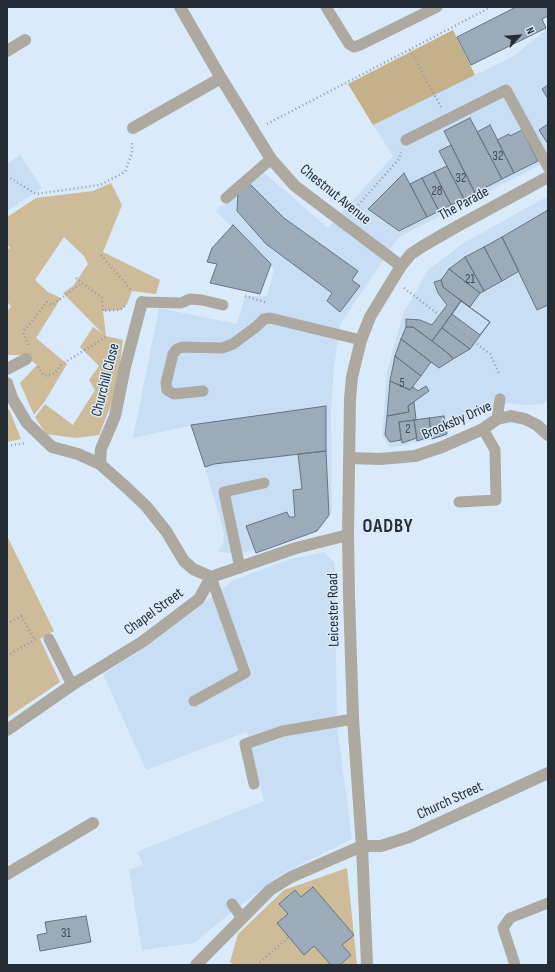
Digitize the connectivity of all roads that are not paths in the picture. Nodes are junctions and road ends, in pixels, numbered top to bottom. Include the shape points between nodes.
1 (180, 7) edge
2 (326, 7) edge
3 (436, 7) edge
4 (25, 40) dead end
5 (7, 52) edge
6 (221, 78) junction
7 (133, 128) road end
8 (406, 140) road end
9 (271, 159) junction
10 (548, 167) edge
11 (548, 177) edge
12 (226, 198) dead end
13 (401, 266) junction
14 (142, 302) joint
15 (222, 305) dead end
16 (361, 340) junction
17 (31, 358) road end
18 (7, 369) edge
19 (7, 383) edge
20 (203, 391) dead end
21 (10, 399) edge
22 (500, 400) dead end
23 (497, 419) junction
24 (483, 429) junction
25 (548, 435) edge
26 (349, 458) junction
27 (100, 464) junction
28 (264, 482) dead end
29 (459, 502) dead end
30 (348, 535) junction
31 (240, 568) junction
32 (211, 577) junction
33 (49, 640) dead end
34 (72, 685) junction
35 (194, 701) dead end
36 (353, 719) junction
37 (7, 730) edge
38 (548, 773) edge
39 (254, 784) dead end
40 (93, 823) dead end
41 (362, 846) junction
42 (7, 874) edge
43 (548, 903) edge
44 (232, 904) dead end
45 (242, 918) junction
46 (196, 965) edge
47 (367, 965) edge
48 (515, 965) edge

1 - 6 street, Chestnut Avenue
2 - 3 lane via 349,44 354,46
4 - 5 street
6 - 7 street
6 - 9 street, Chestnut Avenue
8 - 10 lane via 506,90
9 - 12 lane
9 - 13 street, Chestnut Avenue via 295,186
11 - 13 street, The Parade via 423,246 411,254
13 - 16 street, Leicester Road via 370,317
14 - 15 lane via 181,303 190,299
14 - 27 street, Churchill Close via 124,367 115,416 101,449
16 - 20 lane via 270,318 264,319 233,344 222,348 177,349 173,354 166,383 167,390 174,394
16 - 26 street, Leicester Road via 352,377
17 - 18 street
19 - 21 street
21 - 27 street via 27,423 52,447 78,454
22 - 23 lane
23 - 24 street, Brooksby Drive
23 - 25 street, Brooksby Drive via 511,416 526,419
24 - 26 street, Brooksby Drive via 415,456
24 - 29 lane via 495,450 496,500
26 - 30 street, Leicester Road
27 - 32 street via 146,506 166,531 184,561 193,569
28 - 31 lane via 224,492
30 - 31 street via 296,548
30 - 36 street, Leicester Road
31 - 32 street
32 - 34 street, Chapel Street via 199,599 142,642
32 - 35 lane via 245,673
33 - 34 lane
34 - 37 street, Chapel Street
36 - 39 lane via 283,731 245,744
36 - 41 street, Leicester Road
38 - 41 street, Church Street via 409,837 381,846
40 - 42 street
41 - 45 street via 292,877 270,890
41 - 47 street, Leicester Road
43 - 48 lane via 510,918 504,928
44 - 45 lane
45 - 46 street

